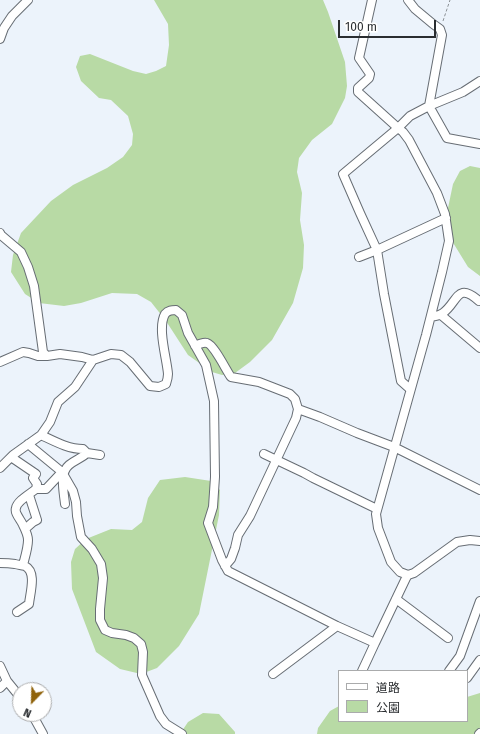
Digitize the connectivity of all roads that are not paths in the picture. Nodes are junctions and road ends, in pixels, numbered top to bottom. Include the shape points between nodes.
1 (28, 0) edge
2 (372, 0) edge
3 (408, 0) edge
4 (0, 39) edge
5 (480, 81) edge
6 (429, 106) junction
7 (398, 128) junction
8 (480, 144) edge
9 (446, 218) junction
10 (0, 233) edge
11 (377, 250) junction
12 (359, 257) dead end
13 (479, 301) dead end
14 (441, 315) junction
15 (430, 317) junction
16 (195, 346) junction
17 (480, 348) edge
18 (47, 356) junction
19 (93, 360) junction
20 (0, 362) edge
21 (410, 389) junction
22 (298, 409) junction
23 (41, 435) junction
24 (28, 444) junction
25 (394, 448) junction
26 (87, 453) junction
27 (264, 454) dead end
28 (100, 456) dead end
29 (11, 457) junction
30 (276, 460) junction
31 (0, 468) edge
32 (62, 473) junction
33 (36, 489) junction
34 (480, 490) edge
35 (29, 495) junction
36 (65, 504) dead end
37 (377, 509) junction
38 (25, 529) junction
39 (480, 542) edge
40 (0, 563) edge
41 (23, 565) junction
42 (225, 566) junction
43 (408, 575) junction
44 (396, 599) junction
45 (480, 601) edge
46 (17, 612) dead end
47 (337, 626) junction
48 (448, 638) dead end
49 (375, 643) junction
50 (480, 660) edge
51 (0, 666) edge
52 (362, 670) edge
53 (450, 670) edge
54 (273, 674) dead end
55 (468, 677) edge
56 (7, 680) junction
57 (12, 687) edge
58 (0, 688) edge
59 (36, 722) edge
60 (43, 734) edge
61 (182, 734) edge

1 - 4 street via 12,16
2 - 7 street via 359,58 370,74 358,88 358,92
3 - 6 street via 440,29 442,35
5 - 6 street via 463,92
6 - 7 street via 410,116
6 - 8 street via 447,138
7 - 9 street via 409,140 437,193
7 - 11 street via 343,174
9 - 11 street
9 - 15 street via 449,241
10 - 18 street via 21,252 28,267 34,286 43,352
11 - 12 street
11 - 21 street via 402,381
13 - 14 street via 472,295 462,293
14 - 15 street
14 - 17 street
15 - 21 street
16 - 19 street via 182,315 176,310 171,310 166,313 162,323 168,376 166,384 159,387 150,386 121,355 111,354
16 - 22 street via 208,343 213,346 231,377 259,382 290,394 295,399
16 - 42 street via 206,365 214,401 215,477 213,507 208,523
18 - 19 street via 60,354
18 - 20 street via 23,352
19 - 23 street via 75,387 58,402 50,422
21 - 25 street
22 - 25 street
22 - 30 street
23 - 24 street
23 - 26 street
24 - 29 street
24 - 32 street
25 - 34 street
25 - 37 street
26 - 28 street
26 - 32 street
27 - 30 street
29 - 31 street
29 - 33 street via 36,474
30 - 37 street
30 - 42 street via 250,516 238,535 231,559
32 - 33 street via 46,489
32 - 36 street
32 - 61 street via 73,491 81,537 101,564 103,578 100,620 105,630 134,638 141,644 144,652 142,675 160,716 166,724
33 - 35 street
35 - 38 street via 37,520
35 - 38 street via 22,498 15,511
37 - 43 street via 378,528 391,562 400,572
38 - 41 street via 28,540
39 - 43 street via 457,542
40 - 41 street
41 - 46 street via 32,573 32,583 29,604
42 - 47 street via 228,571
43 - 44 street
44 - 48 street
44 - 49 street
45 - 53 street via 460,656
47 - 49 street
47 - 54 street
49 - 52 street
50 - 55 street
51 - 56 street
56 - 57 street
56 - 58 street
59 - 60 street

